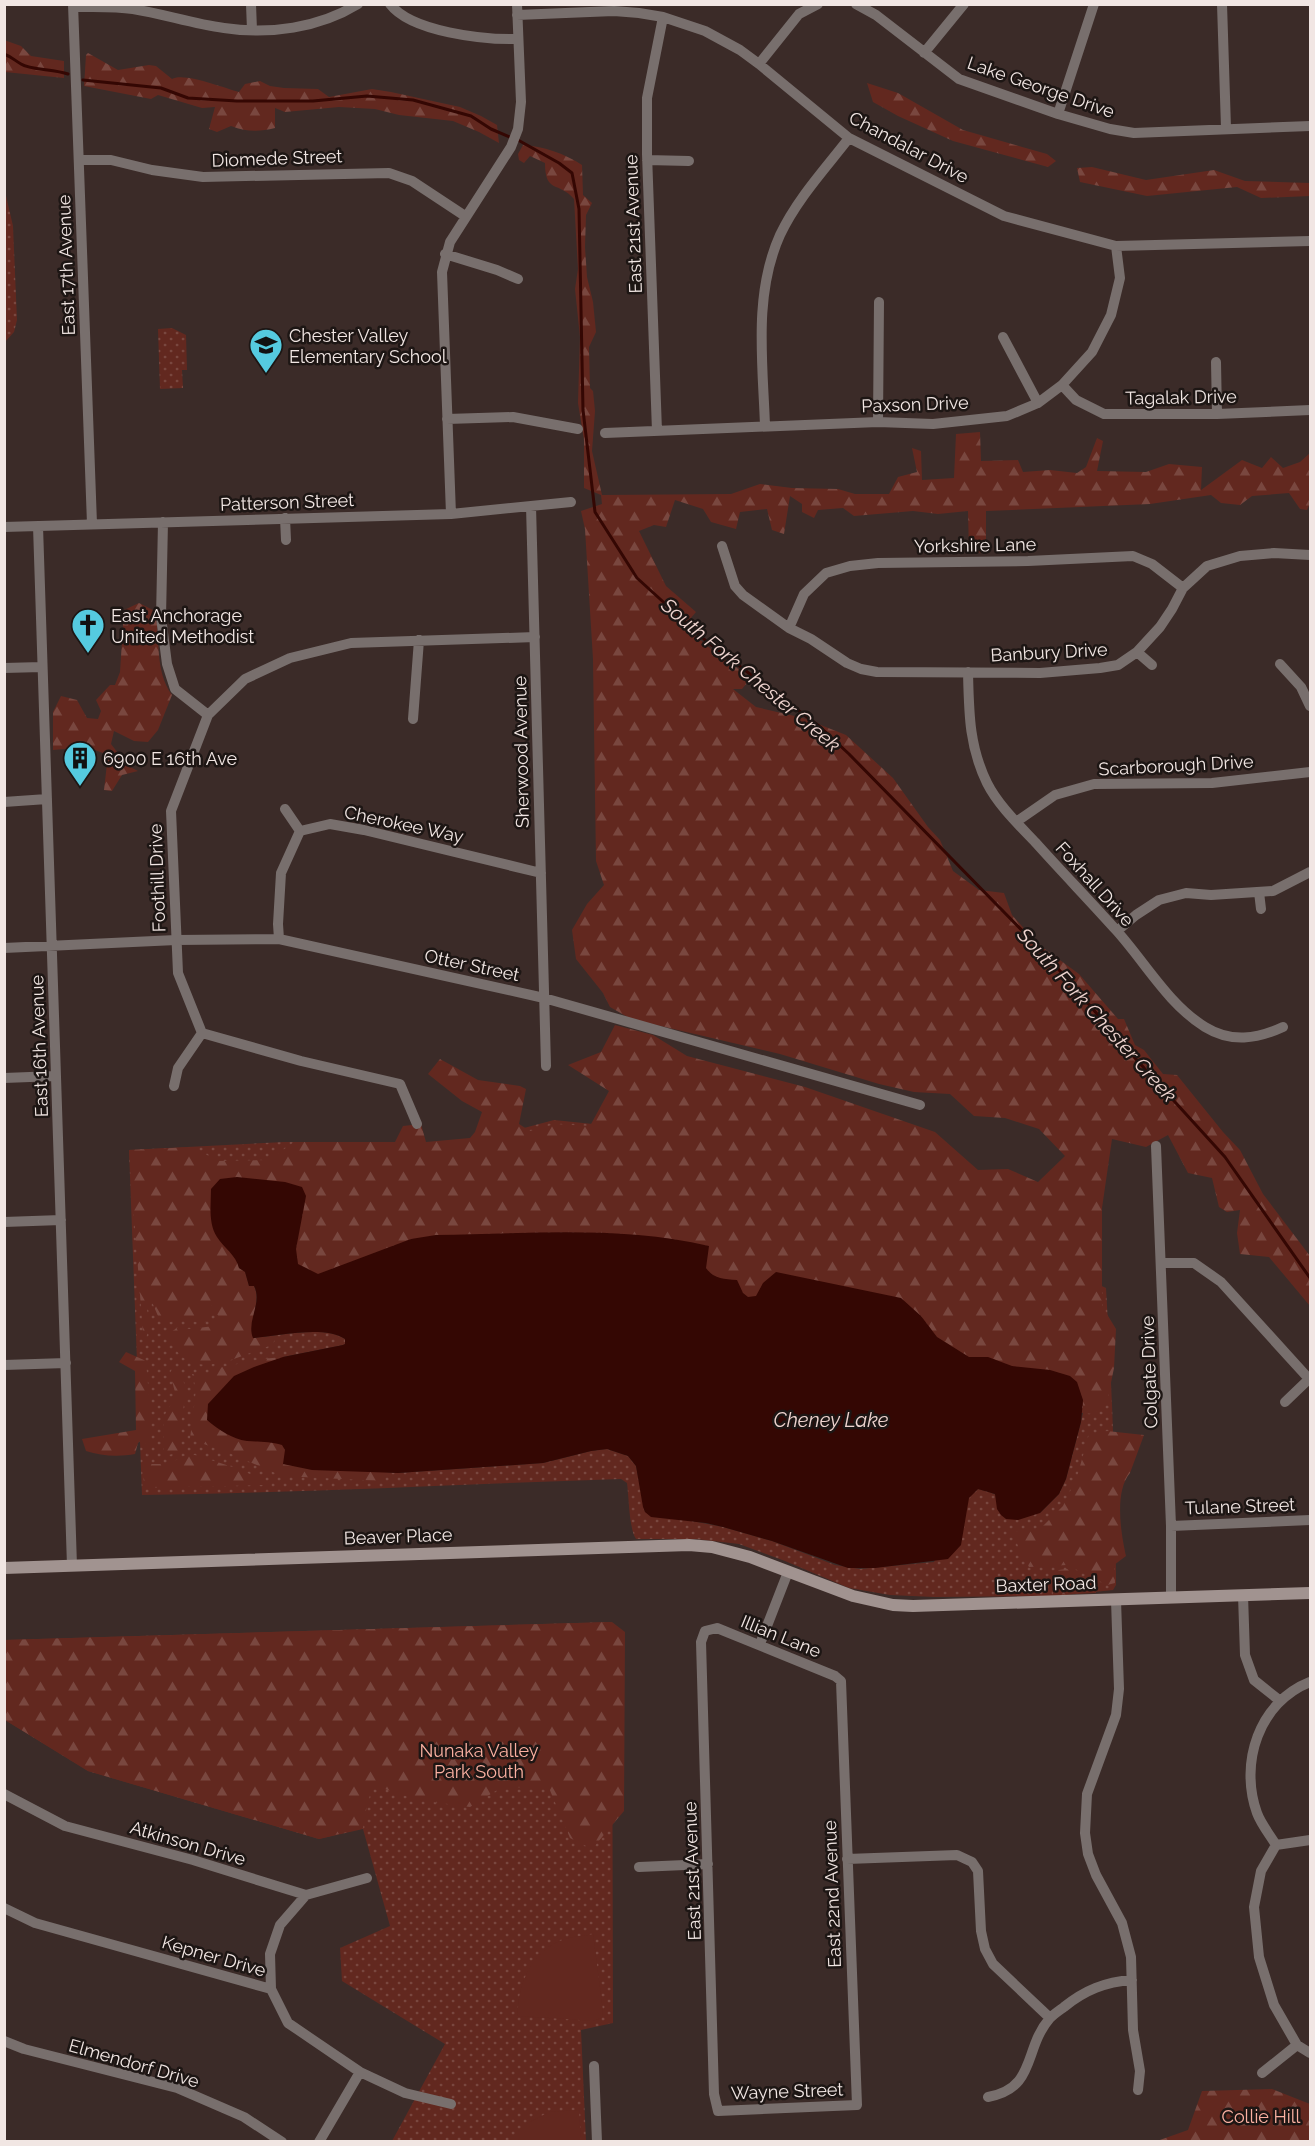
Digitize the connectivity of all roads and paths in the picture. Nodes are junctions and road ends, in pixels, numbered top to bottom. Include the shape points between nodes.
1 (251, 4) edge
2 (358, 4) edge
3 (390, 4) edge
4 (818, 4) edge
5 (856, 4) edge
6 (964, 4) edge
7 (1094, 4) edge
8 (1222, 4) edge
9 (73, 6) edge
10 (517, 10) edge
11 (663, 17) junction
12 (252, 30) junction
13 (518, 39) junction
14 (924, 53) junction
15 (759, 64) junction
16 (1058, 114) junction
17 (1311, 126) edge
18 (1226, 128) junction
19 (849, 138) junction
20 (79, 160) junction
21 (647, 160) junction
22 (689, 161) dead end
23 (465, 216) junction
24 (1311, 241) edge
25 (1116, 246) junction
26 (445, 254) junction
27 (518, 279) dead end
28 (879, 302) dead end
29 (1003, 337) dead end
30 (1216, 362) dead end
31 (1062, 385) junction
32 (1038, 403) junction
33 (1311, 410) edge
34 (1217, 414) junction
35 (447, 419) junction
36 (878, 422) junction
37 (765, 426) junction
38 (578, 429) dead end
39 (657, 431) junction
40 (605, 433) dead end
41 (571, 502) dead end
42 (531, 506) junction
43 (451, 514) junction
44 (285, 518) junction
45 (163, 522) junction
46 (92, 524) junction
47 (38, 526) junction
48 (4, 527) edge
49 (286, 540) dead end
50 (722, 546) dead end
51 (1311, 555) edge
52 (1183, 588) junction
53 (789, 628) junction
54 (535, 637) junction
55 (419, 640) junction
56 (1137, 652) junction
57 (1152, 664) dead end
58 (1280, 664) dead end
59 (42, 667) junction
60 (4, 669) edge
61 (968, 672) junction
62 (1311, 706) edge
63 (208, 715) junction
64 (413, 719) dead end
65 (1311, 772) edge
66 (47, 800) junction
67 (4, 802) edge
68 (285, 809) dead end
69 (1016, 822) junction
70 (300, 831) junction
71 (1311, 872) edge
72 (541, 873) junction
73 (1259, 892) junction
74 (1261, 909) dead end
75 (1117, 931) junction
76 (279, 939) junction
77 (176, 940) junction
78 (52, 946) junction
79 (4, 948) edge
80 (544, 998) junction
81 (1283, 1027) dead end
82 (202, 1033) junction
83 (546, 1066) dead end
84 (56, 1076) junction
85 (4, 1078) edge
86 (174, 1086) dead end
87 (920, 1105) dead end
88 (417, 1124) dead end
89 (1156, 1146) dead end
90 (61, 1220) junction
91 (4, 1222) edge
92 (1161, 1263) junction
93 (66, 1363) junction
94 (4, 1365) edge
95 (1310, 1379) edge
96 (1285, 1402) dead end
97 (1311, 1520) edge
98 (1171, 1526) junction
99 (72, 1566) junction
100 (4, 1568) edge
101 (788, 1572) junction
102 (1311, 1593) edge
103 (1243, 1595) junction
104 (1171, 1597) junction
105 (1116, 1600) junction
106 (705, 1630) joint
107 (760, 1644) junction
108 (841, 1681) joint
109 (1311, 1682) edge
110 (1279, 1700) junction
111 (4, 1794) edge
112 (1311, 1840) edge
113 (1276, 1845) junction
114 (847, 1859) junction
115 (708, 1864) junction
116 (639, 1867) dead end
117 (368, 1878) dead end
118 (306, 1895) junction
119 (4, 1908) edge
120 (1132, 1980) junction
121 (271, 1989) junction
122 (1050, 2018) junction
123 (4, 2042) edge
124 (1297, 2045) junction
125 (1311, 2053) edge
126 (594, 2066) dead end
127 (360, 2072) junction
128 (1262, 2073) dead end
129 (1138, 2090) dead end
130 (988, 2097) dead end
131 (451, 2104) dead end
132 (857, 2105) joint
133 (718, 2111) joint
134 (282, 2142) edge
135 (319, 2142) edge
136 (597, 2142) edge

1 - 12 street
2 - 12 street via 313,24
3 - 13 street via 400,15 426,26 477,38
4 - 15 street via 799,14
5 - 14 street, Lake George Drive
6 - 14 street
7 - 16 street
8 - 18 street
9 - 12 street via 132,9
9 - 20 street, East 17th Avenue
10 - 11 street, Chandalar Drive via 614,11
10 - 13 street
11 - 15 street, Chandalar Drive via 713,35
11 - 21 street, East 21st Avenue via 646,98
13 - 23 street via 518,129 511,147
14 - 16 street, Lake George Drive via 960,79
15 - 19 street, Chandalar Drive
16 - 18 street, Lake George Drive via 1134,132
17 - 18 street, Lake George Drive
19 - 25 street, Chandalar Drive via 1004,216
19 - 37 street via 801,199 779,237 770,266 762,328
20 - 23 street, Diomede Street via 111,160 203,177 389,172 412,181
20 - 46 street, East 17th Avenue
21 - 22 street
21 - 39 street, East 21st Avenue
23 - 26 street
24 - 25 street, Chandalar Drive
25 - 31 street, Paxson Drive via 1120,278 1111,315 1092,352
26 - 27 street
26 - 35 street via 442,295
28 - 36 street
29 - 32 street
30 - 34 street
31 - 32 street, Paxson Drive
31 - 34 street, Tagalak Drive via 1076,400 1104,414
32 - 36 street, Paxson Drive via 1007,416 933,424
33 - 34 street, Tagalak Drive
35 - 38 street via 513,417
35 - 43 street
36 - 37 street, Paxson Drive
37 - 39 street, Paxson Drive
39 - 40 street, Paxson Drive
41 - 42 street, Patterson Street
42 - 43 street, Patterson Street
42 - 54 street, Sherwood Avenue
43 - 44 street, Patterson Street
44 - 45 street, Patterson Street
44 - 49 street
45 - 46 street, Patterson Street
45 - 63 street via 161,617 167,664 175,688
46 - 47 street, Patterson Street
47 - 48 street, Patterson Street
47 - 59 street, East 16th Avenue
50 - 53 street, Banbury Drive via 735,586
51 - 52 street, Banbury Drive via 1240,556 1207,566
52 - 53 street, Yorkshire Lane via 1152,564 1133,556 868,564 826,573 804,594
52 - 56 street, Banbury Drive via 1173,609
53 - 61 street, Banbury Drive via 861,669
54 - 55 street, Foothill Drive
54 - 72 street, Sherwood Avenue
55 - 63 street, Foothill Drive via 351,643 290,658 245,679
55 - 64 street
56 - 57 street
56 - 61 street, Banbury Drive via 1118,664 1100,668 1040,673
58 - 62 street via 1301,687
59 - 60 street
59 - 66 street, East 16th Avenue
61 - 69 street, Foxhall Drive via 975,756 989,786
63 - 77 street, Foothill Drive via 171,811
65 - 69 street, Scarborough Drive via 1212,783 1094,784 1055,795
66 - 67 street
66 - 78 street, East 16th Avenue
68 - 70 street
69 - 75 street, Foxhall Drive
70 - 72 street, Cherokee Way via 330,824
70 - 76 street via 281,873
71 - 73 street via 1273,891
72 - 80 street, Sherwood Avenue
73 - 74 street
73 - 75 street via 1186,893 1160,900
75 - 81 street, Foxhall Drive via 1173,998 1206,1027 1232,1039 1264,1036
76 - 77 street, Otter Street
76 - 80 street, Otter Street
77 - 78 street, Otter Street
77 - 82 street, Foothill Drive via 178,973
78 - 79 street, Otter Street
78 - 84 street, East 16th Avenue
80 - 83 street, Sherwood Avenue
80 - 87 street, Otter Street
82 - 86 street via 178,1068
82 - 88 street via 400,1084
84 - 85 street
84 - 90 street, East 16th Avenue
89 - 92 street, Colgate Drive
90 - 91 street
90 - 93 street, East 16th Avenue
92 - 95 street via 1194,1263 1221,1281
92 - 98 street, Colgate Drive
93 - 94 street
93 - 99 street, East 16th Avenue
95 - 96 street
97 - 98 street, Tulane Street
98 - 104 street, Colgate Drive
99 - 100 street, Beaver Place
99 - 101 street, Beaver Place via 689,1545 735,1552
101 - 105 street, Baxter Road via 840,1593 893,1605
101 - 107 street
102 - 103 street, Baxter Road
103 - 104 street, Baxter Road
103 - 110 street via 1245,1655 1254,1680
104 - 105 street, Baxter Road
105 - 120 street via 1116,1715 1087,1794 1084,1833 1096,1875 1122,1923
106 - 107 street, Illian Lane via 717,1628
106 - 115 street, East 21st Avenue via 701,1642
107 - 108 street, Illian Lane
108 - 114 street, East 22nd Avenue
109 - 110 street
110 - 113 street via 1264,1721 1250,1778 1258,1814
111 - 118 street, Atkinson Drive via 65,1826
112 - 113 street
113 - 124 street via 1261,1870 1254,1906 1259,1957 1274,2005
114 - 122 street via 957,1855 972,1862 978,1871 985,1949 993,1964
114 - 132 street, East 22nd Avenue
115 - 116 street
115 - 133 street, East 21st Avenue via 714,2094
117 - 118 street
118 - 121 street via 280,1925 270,1954
119 - 121 street, Kepner Drive via 35,1923
120 - 122 street via 1093,1988
120 - 129 street via 1133,2030 1140,2071
121 - 127 street, Kepner Drive via 288,2024
122 - 130 street via 1023,2076 1002,2094
123 - 134 street, Elmendorf Drive via 177,2088 244,2117
124 - 125 street
124 - 128 street
126 - 136 street
127 - 131 street, Kepner Drive via 405,2092
127 - 135 street
132 - 133 street, Wayne Street

